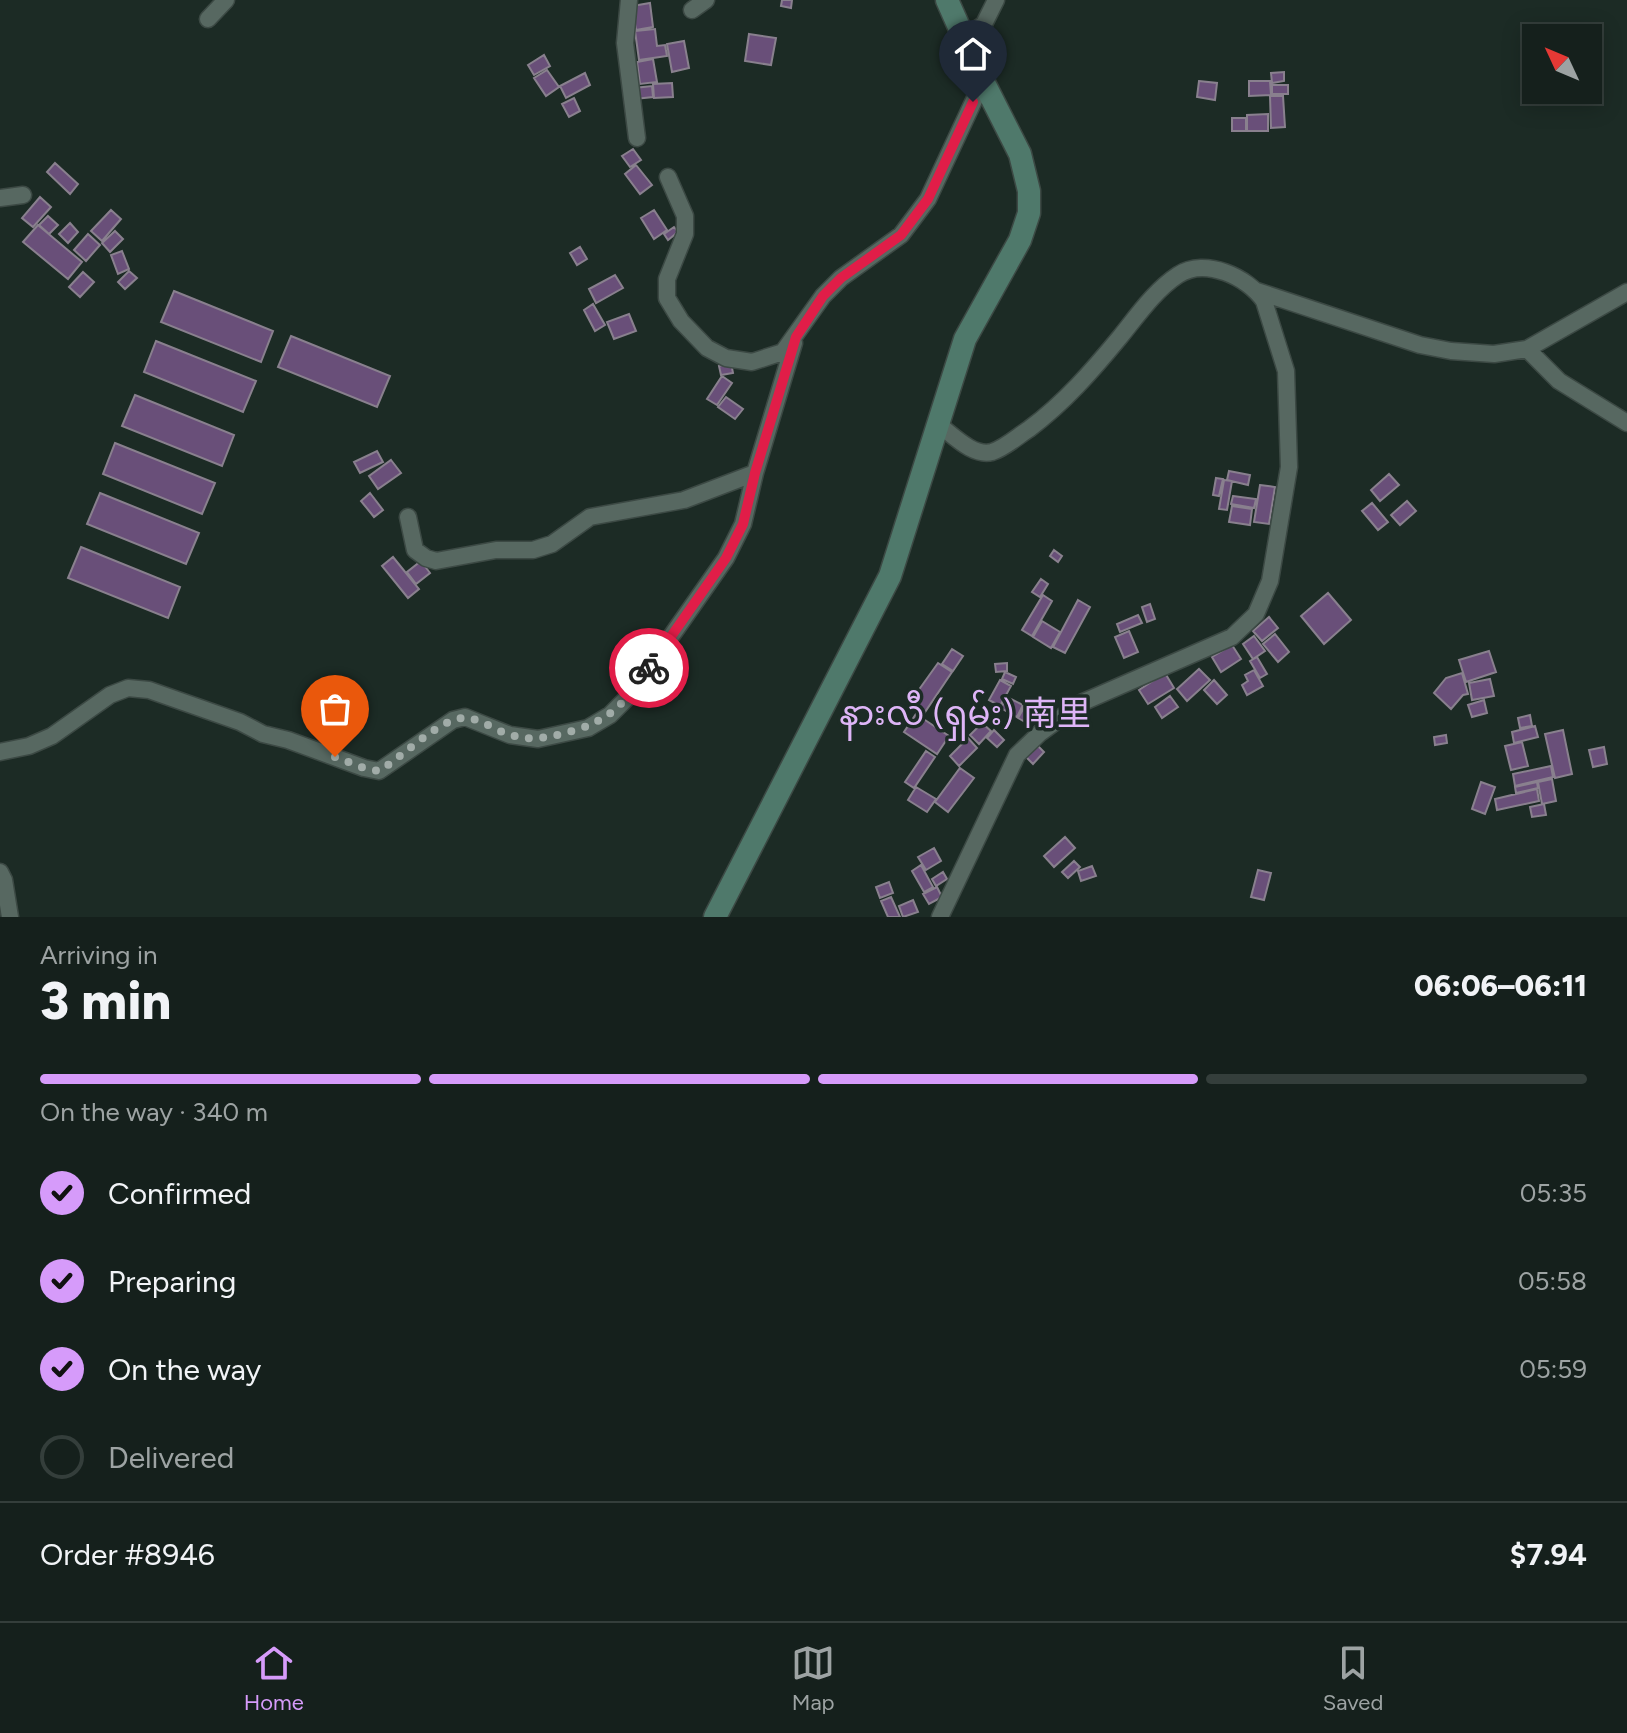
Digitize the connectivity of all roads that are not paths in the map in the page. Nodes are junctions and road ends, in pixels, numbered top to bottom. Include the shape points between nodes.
1 (226, 0) edge
2 (629, 0) edge
3 (706, 0) edge
4 (947, 0) edge
5 (996, 0) edge
6 (692, 10) dead end
7 (208, 19) dead end
8 (964, 38) junction
9 (983, 81) junction
10 (637, 138) dead end
11 (668, 177) dead end
12 (23, 195) dead end
13 (0, 198) edge
14 (1257, 291) junction
15 (1627, 292) edge
16 (796, 337) junction
17 (1527, 349) junction
18 (1627, 423) edge
19 (939, 425) junction
20 (755, 473) junction
21 (408, 517) dead end
22 (0, 752) edge
23 (0, 872) edge
24 (10, 917) edge
25 (715, 917) edge
26 (940, 917) edge

1 - 7 street
2 - 10 street via 625,43
3 - 6 street
4 - 8 main road
5 - 8 street via 984,24
8 - 9 main road
9 - 16 street via 928,199 901,235 823,296
9 - 19 main road via 1020,154 1029,213 1020,240 965,339
11 - 16 street via 685,216 685,234 667,279 667,298 681,321 707,348 752,362 783,352
12 - 13 street
14 - 17 street via 1420,345 1494,354
14 - 19 street via 1202,266 1180,273 1089,374 1013,440 991,452 972,449
14 - 26 street via 1286,371 1289,467 1270,581 1256,614 1232,637 1081,703 1017,755
15 - 17 street
16 - 20 street
17 - 18 street via 1559,381
19 - 25 main road via 890,576
20 - 21 street via 684,500 590,517 552,544 533,550 496,550 436,561 415,550
20 - 22 street via 743,524 726,558 630,695 588,728 538,739 510,735 465,717 431,733 379,771 149,690 128,688 52,736
23 - 24 street

